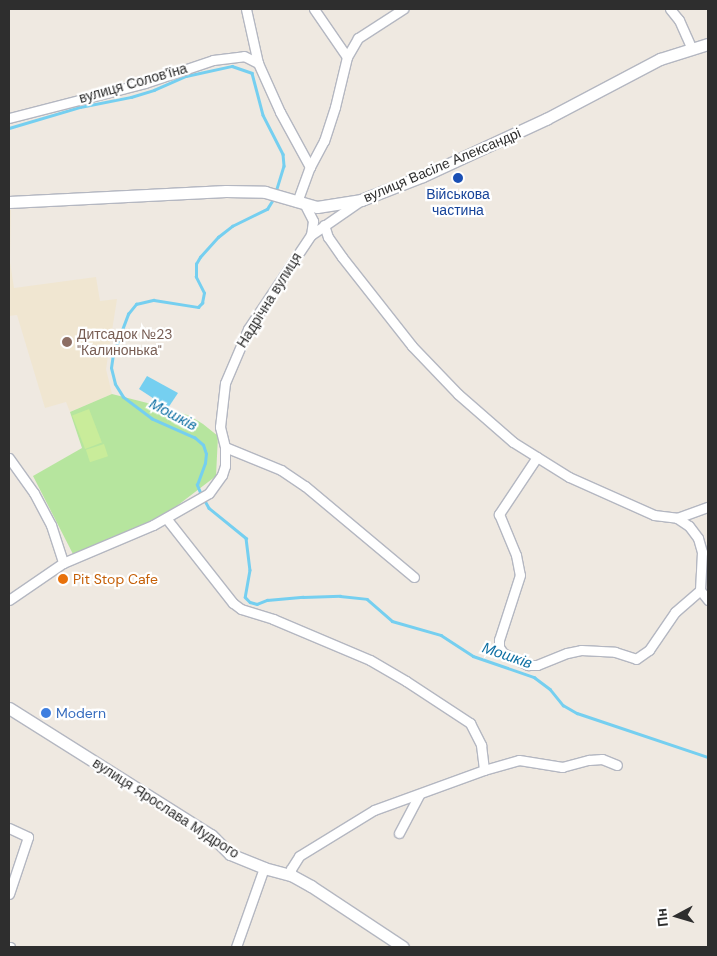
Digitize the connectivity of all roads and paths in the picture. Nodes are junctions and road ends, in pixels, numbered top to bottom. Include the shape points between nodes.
1 (246, 9) edge
2 (314, 9) edge
3 (403, 9) edge
4 (670, 9) edge
5 (708, 44) edge
6 (692, 49) junction
7 (347, 57) junction
8 (258, 62) junction
9 (9, 118) edge
10 (310, 168) junction
11 (361, 200) junction
12 (9, 202) edge
13 (301, 203) junction
14 (324, 225) junction
15 (311, 235) junction
16 (225, 447) junction
17 (537, 457) junction
18 (9, 458) edge
19 (708, 507) edge
20 (166, 518) junction
21 (677, 518) junction
22 (63, 563) junction
23 (414, 577) dead end
24 (700, 590) junction
25 (9, 600) edge
26 (708, 600) edge
27 (9, 708) edge
28 (617, 765) dead end
29 (484, 770) junction
30 (419, 795) junction
31 (9, 828) edge
32 (399, 833) dead end
33 (264, 868) junction
34 (290, 875) junction
35 (9, 894) edge
36 (236, 947) edge
37 (403, 947) edge

1 - 8 street
2 - 7 street
3 - 7 street via 358,38
4 - 6 street via 679,20
5 - 6 main road, вулиця Васіле Александрі
6 - 11 main road, вулиця Васіле Александрі via 660,59 546,119
7 - 10 street via 326,133
8 - 9 street, вулиця Солов'їна via 244,56 212,60 145,83
8 - 10 street
10 - 13 street
11 - 13 main road, вулиця Васіле Александрі via 330,206
11 - 14 street, Надрічна вулиця
12 - 13 main road, вулиця Васіле Александрі via 226,191 265,192
13 - 15 street via 313,221
14 - 15 street, Надрічна вулиця
14 - 17 street via 342,257 412,346 458,394 513,442
15 - 16 street, Надрічна вулиця via 248,329 235,356 221,406 220,427
16 - 20 street, Надрічна вулиця via 222,474 209,493
16 - 23 street via 281,470 305,486
17 - 21 street via 654,515
17 - 24 street via 499,514 516,555 520,576 499,640 503,652 528,665 581,650 615,652 636,659 649,650 675,612
18 - 22 street via 47,517
19 - 21 street
20 - 22 street, Надрічна вулиця
20 - 29 street via 241,609 370,660 470,723 480,745
21 - 24 street via 698,538 702,552
22 - 25 street, Надрічна вулиця
24 - 26 street
27 - 33 main road, вулиця Ярослава Мудрого via 211,835 230,854
28 - 29 street via 602,759 562,767 519,760
29 - 30 street
30 - 32 street
30 - 34 street via 374,810 299,856
31 - 35 street via 28,837
33 - 34 main road, вулиця Ярослава Мудрого
33 - 36 street
34 - 37 main road, вулиця Ярослава Мудрого

